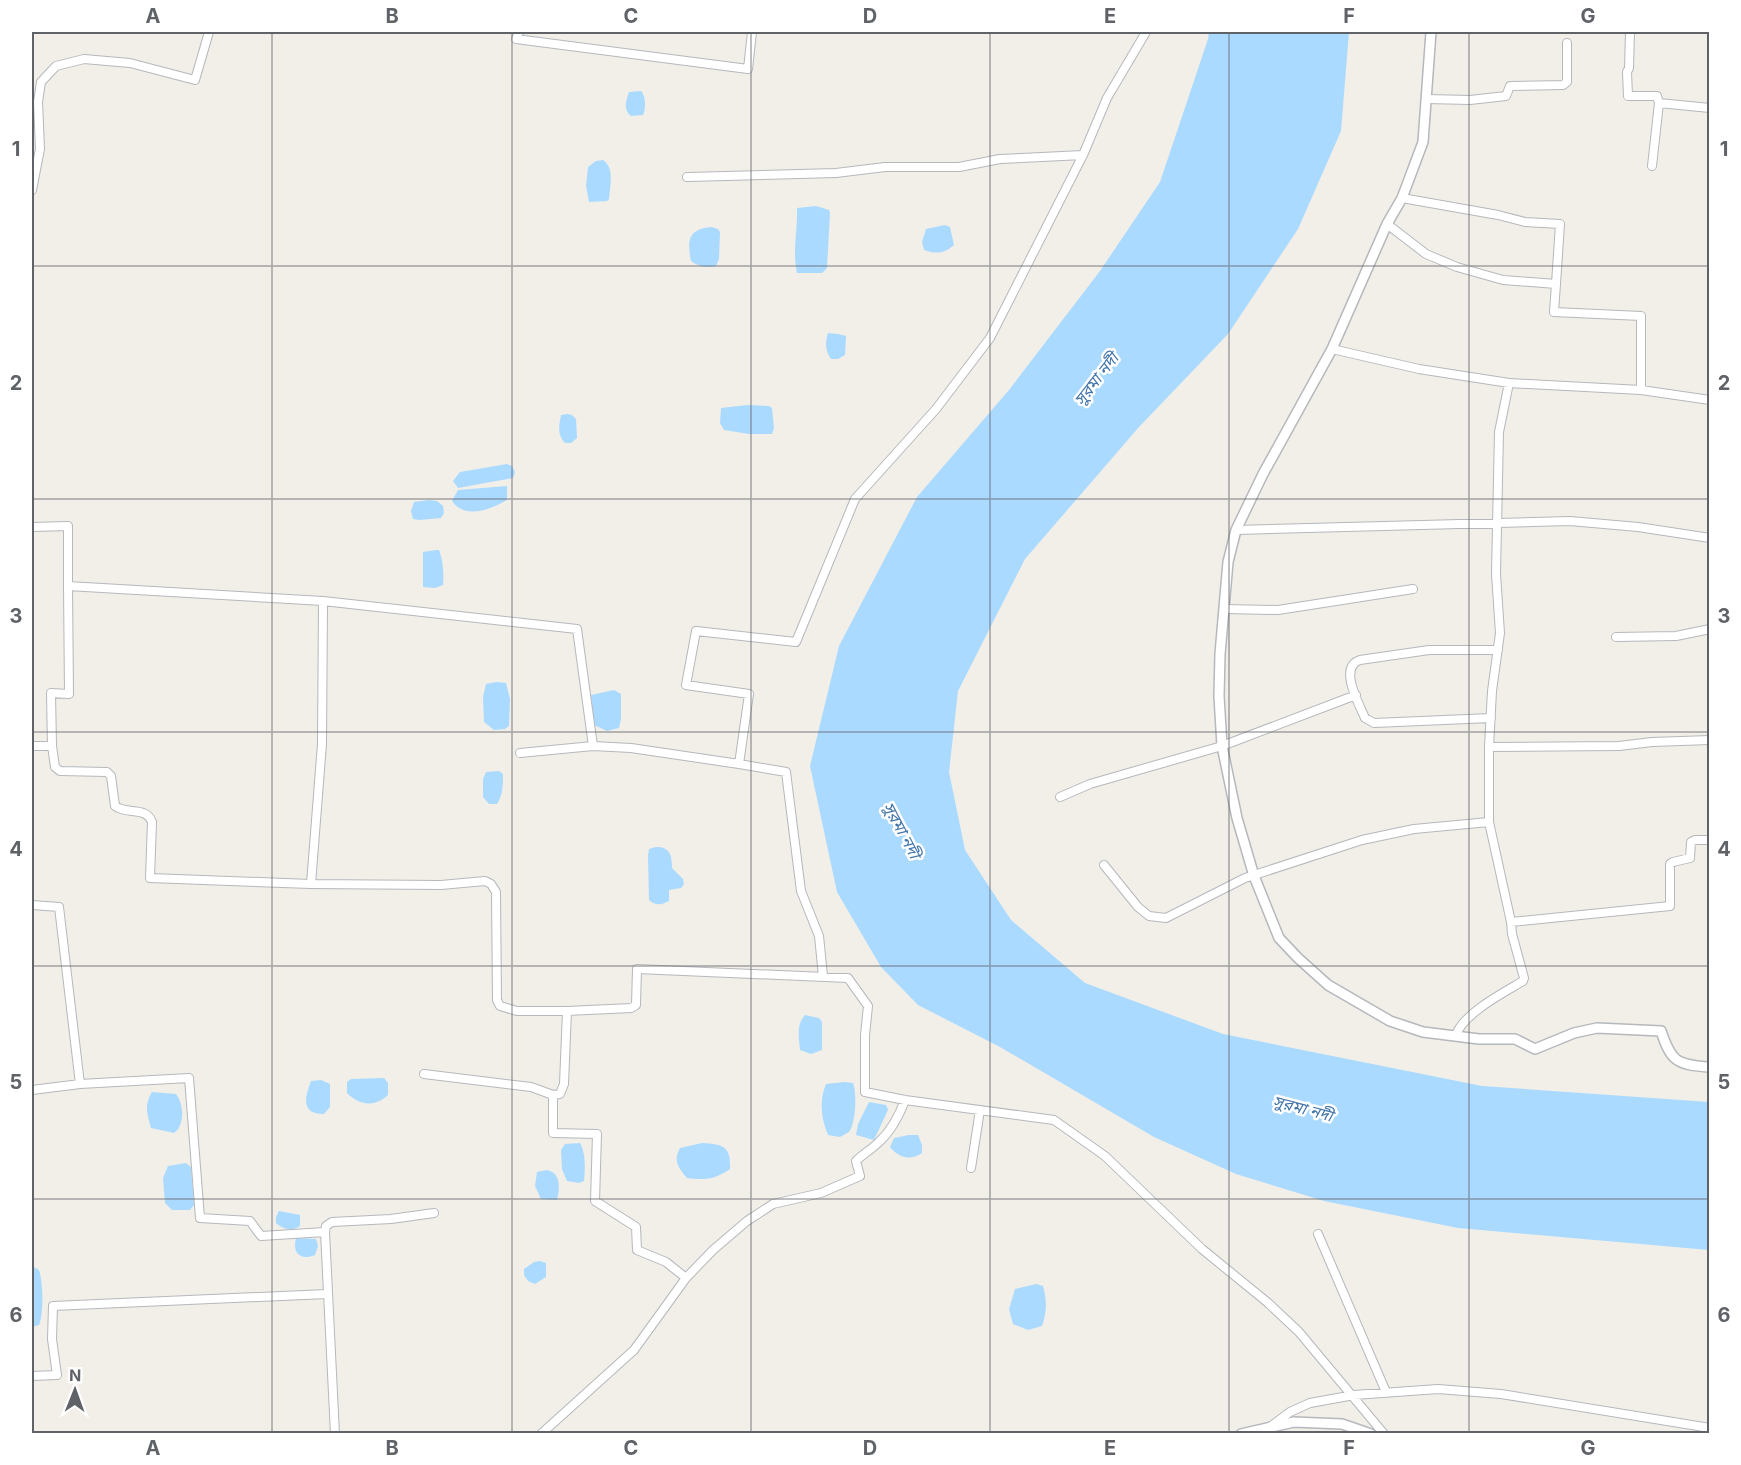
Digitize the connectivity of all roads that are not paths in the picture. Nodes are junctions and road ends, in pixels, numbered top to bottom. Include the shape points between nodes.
1 (208, 32) edge
2 (519, 32) edge
3 (752, 32) edge
4 (1146, 32) edge
5 (1431, 32) edge
6 (1630, 32) edge
7 (1568, 43) dead end
8 (1426, 99) junction
9 (1659, 103) junction
10 (1710, 108) edge
11 (1083, 155) junction
12 (1652, 166) dead end
13 (687, 177) dead end
14 (32, 190) edge
15 (1402, 198) junction
16 (1387, 224) junction
17 (1557, 284) junction
18 (1332, 349) junction
19 (1509, 383) junction
20 (1641, 390) junction
21 (1710, 400) edge
22 (1497, 522) junction
23 (32, 527) edge
24 (1236, 530) junction
25 (1710, 538) edge
26 (68, 586) junction
27 (1413, 590) dead end
28 (323, 601) junction
29 (1224, 609) junction
30 (1710, 629) edge
31 (1616, 637) dead end
32 (1498, 650) junction
33 (1356, 695) junction
34 (1491, 718) junction
35 (1710, 740) edge
36 (32, 746) edge
37 (52, 746) junction
38 (593, 746) junction
39 (1222, 746) junction
40 (1489, 747) junction
41 (520, 753) dead end
42 (739, 764) junction
43 (1060, 798) dead end
44 (1489, 822) junction
45 (1710, 840) edge
46 (1104, 866) dead end
47 (1254, 876) junction
48 (311, 884) junction
49 (32, 905) edge
50 (1511, 922) junction
51 (823, 976) junction
52 (567, 1011) junction
53 (1456, 1035) junction
54 (1710, 1067) edge
55 (424, 1074) dead end
56 (80, 1084) junction
57 (32, 1090) edge
58 (553, 1095) junction
59 (905, 1100) junction
60 (980, 1110) junction
61 (972, 1168) dead end
62 (434, 1214) dead end
63 (325, 1232) junction
64 (1318, 1234) dead end
65 (686, 1278) junction
66 (327, 1294) junction
67 (32, 1376) edge
68 (1386, 1392) junction
69 (1354, 1395) junction
70 (1270, 1427) junction
71 (1710, 1428) edge
72 (335, 1434) edge
73 (541, 1434) edge
74 (1241, 1434) edge
75 (1371, 1434) edge
76 (1384, 1434) edge

1 - 14 street via 195,80 130,63 84,59 56,66 41,82 40,149
2 - 3 street via 516,39 748,69
4 - 11 street via 1107,98
5 - 8 street
6 - 9 street via 1628,96 1657,96
7 - 8 street via 1567,82 1563,85 1510,86 1506,96 1470,100
8 - 15 street via 1423,142
9 - 10 street
9 - 12 street
11 - 13 street via 1000,159 958,167
11 - 42 street via 990,338 936,409 855,499 796,642 696,631 686,686 748,694
15 - 16 street
15 - 17 street via 1525,222 1560,224
16 - 17 street via 1426,254 1456,267 1503,280
16 - 18 street
17 - 20 street via 1554,312 1641,316
18 - 19 street via 1419,369
18 - 24 street
19 - 20 street
19 - 22 street via 1499,432
20 - 21 street
22 - 24 street
22 - 25 street via 1570,521
22 - 32 street
23 - 26 street via 68,526
24 - 29 street via 1228,562
26 - 28 street
26 - 37 street via 69,694 51,693
27 - 29 street via 1278,610
28 - 38 street via 577,629
28 - 48 street via 322,744
29 - 39 street via 1219,696
30 - 31 street via 1677,636
32 - 33 street via 1429,650 1355,661 1350,668
32 - 34 street
33 - 34 street via 1365,718 1374,723
33 - 39 street
34 - 40 street
35 - 40 street via 1619,746
36 - 37 street
37 - 48 street via 55,767 60,771 107,772 115,806 150,817 150,878
38 - 41 street
38 - 42 street
39 - 43 street via 1090,784
39 - 47 street
40 - 44 street
42 - 51 street via 786,772 801,891 819,936
44 - 47 street via 1414,829 1362,840
44 - 50 street
45 - 50 street via 1691,842 1690,858 1670,864 1670,906
46 - 47 street via 1138,907 1149,916 1166,918
47 - 53 street via 1279,938 1328,985 1390,1021 1423,1032
48 - 52 street via 441,885 485,881 496,892 500,1006 517,1011
49 - 56 street via 59,906
50 - 53 street via 1523,981 1493,999 1460,1026
51 - 52 street via 637,969 636,1005 631,1008
51 - 59 street via 848,978 868,1006 865,1092
52 - 58 street via 564,1084 560,1094
53 - 54 street via 1515,1039 1535,1049 1597,1028 1660,1031 1667,1052 1678,1061
55 - 58 street via 531,1087
56 - 57 street
56 - 63 street via 189,1078 201,1218 250,1221 261,1236
58 - 65 street via 553,1133 597,1134 595,1201 636,1227 637,1250 666,1262
59 - 60 street
59 - 65 street via 885,1136 856,1161 860,1176 821,1193 772,1204 713,1250
60 - 61 street
60 - 69 street via 1054,1120 1105,1156 1202,1249 1299,1332
62 - 63 street via 332,1222
63 - 66 street
64 - 68 street
65 - 73 street via 634,1350
66 - 67 street via 52,1305 57,1375
66 - 72 street
68 - 69 street
68 - 71 street via 1438,1389 1501,1394
69 - 70 street via 1310,1404 1290,1412
69 - 76 street
70 - 74 street
70 - 75 street via 1294,1422 1342,1424

